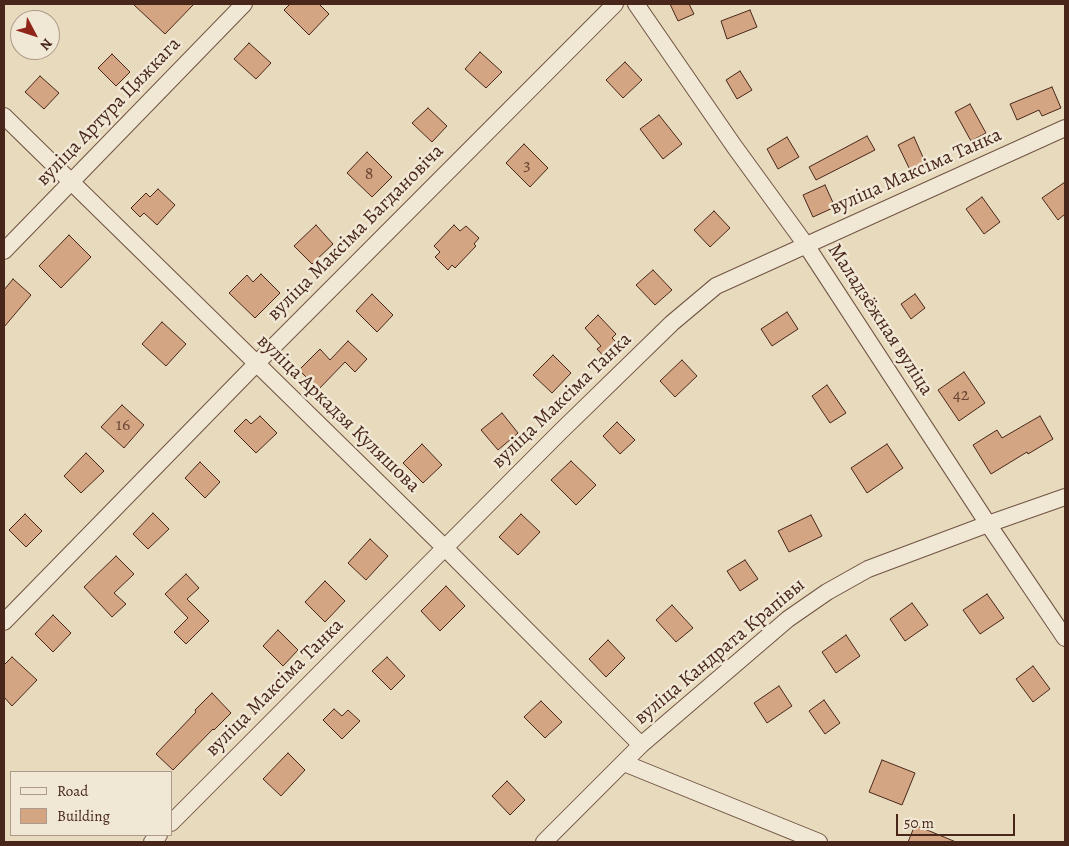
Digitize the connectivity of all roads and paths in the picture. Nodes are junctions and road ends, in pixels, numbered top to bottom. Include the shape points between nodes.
1 (244, 4) edge
2 (615, 4) edge
3 (636, 4) edge
4 (4, 116) edge
5 (1065, 128) edge
6 (71, 180) junction
7 (806, 245) junction
8 (4, 250) edge
9 (256, 364) junction
10 (1065, 497) edge
11 (988, 524) junction
12 (445, 548) junction
13 (4, 622) edge
14 (1065, 638) edge
15 (641, 745) junction
16 (624, 763) junction
17 (172, 821) edge
18 (544, 842) edge
19 (819, 842) edge

1 - 6 street, вуліца Артура Цяжкага
2 - 9 street, вуліца Максіма Багдановіча
3 - 7 street, Маладзёжная вуліца
4 - 6 street, вуліца Аркадзя Куляшова
5 - 7 street, вуліца Максіма Танка
6 - 8 street, вуліца Артура Цяжкага
6 - 9 street, вуліца Аркадзя Куляшова
7 - 11 street, Маладзёжная вуліца
7 - 12 street, вуліца Максіма Танка via 716,286 672,323
9 - 12 street, вуліца Аркадзя Куляшова
9 - 13 street, вуліца Максіма Багдановіча
10 - 11 street, вуліца Кандрата Крапівы
11 - 14 street, Маладзёжная вуліца
11 - 15 street, вуліца Кандрата Крапівы via 868,569 827,592 788,619
12 - 15 street, вуліца Аркадзя Куляшова
12 - 17 street, вуліца Максіма Танка
15 - 16 street, вуліца Кандрата Крапівы
16 - 18 street, вуліца Кандрата Крапівы
16 - 19 street

